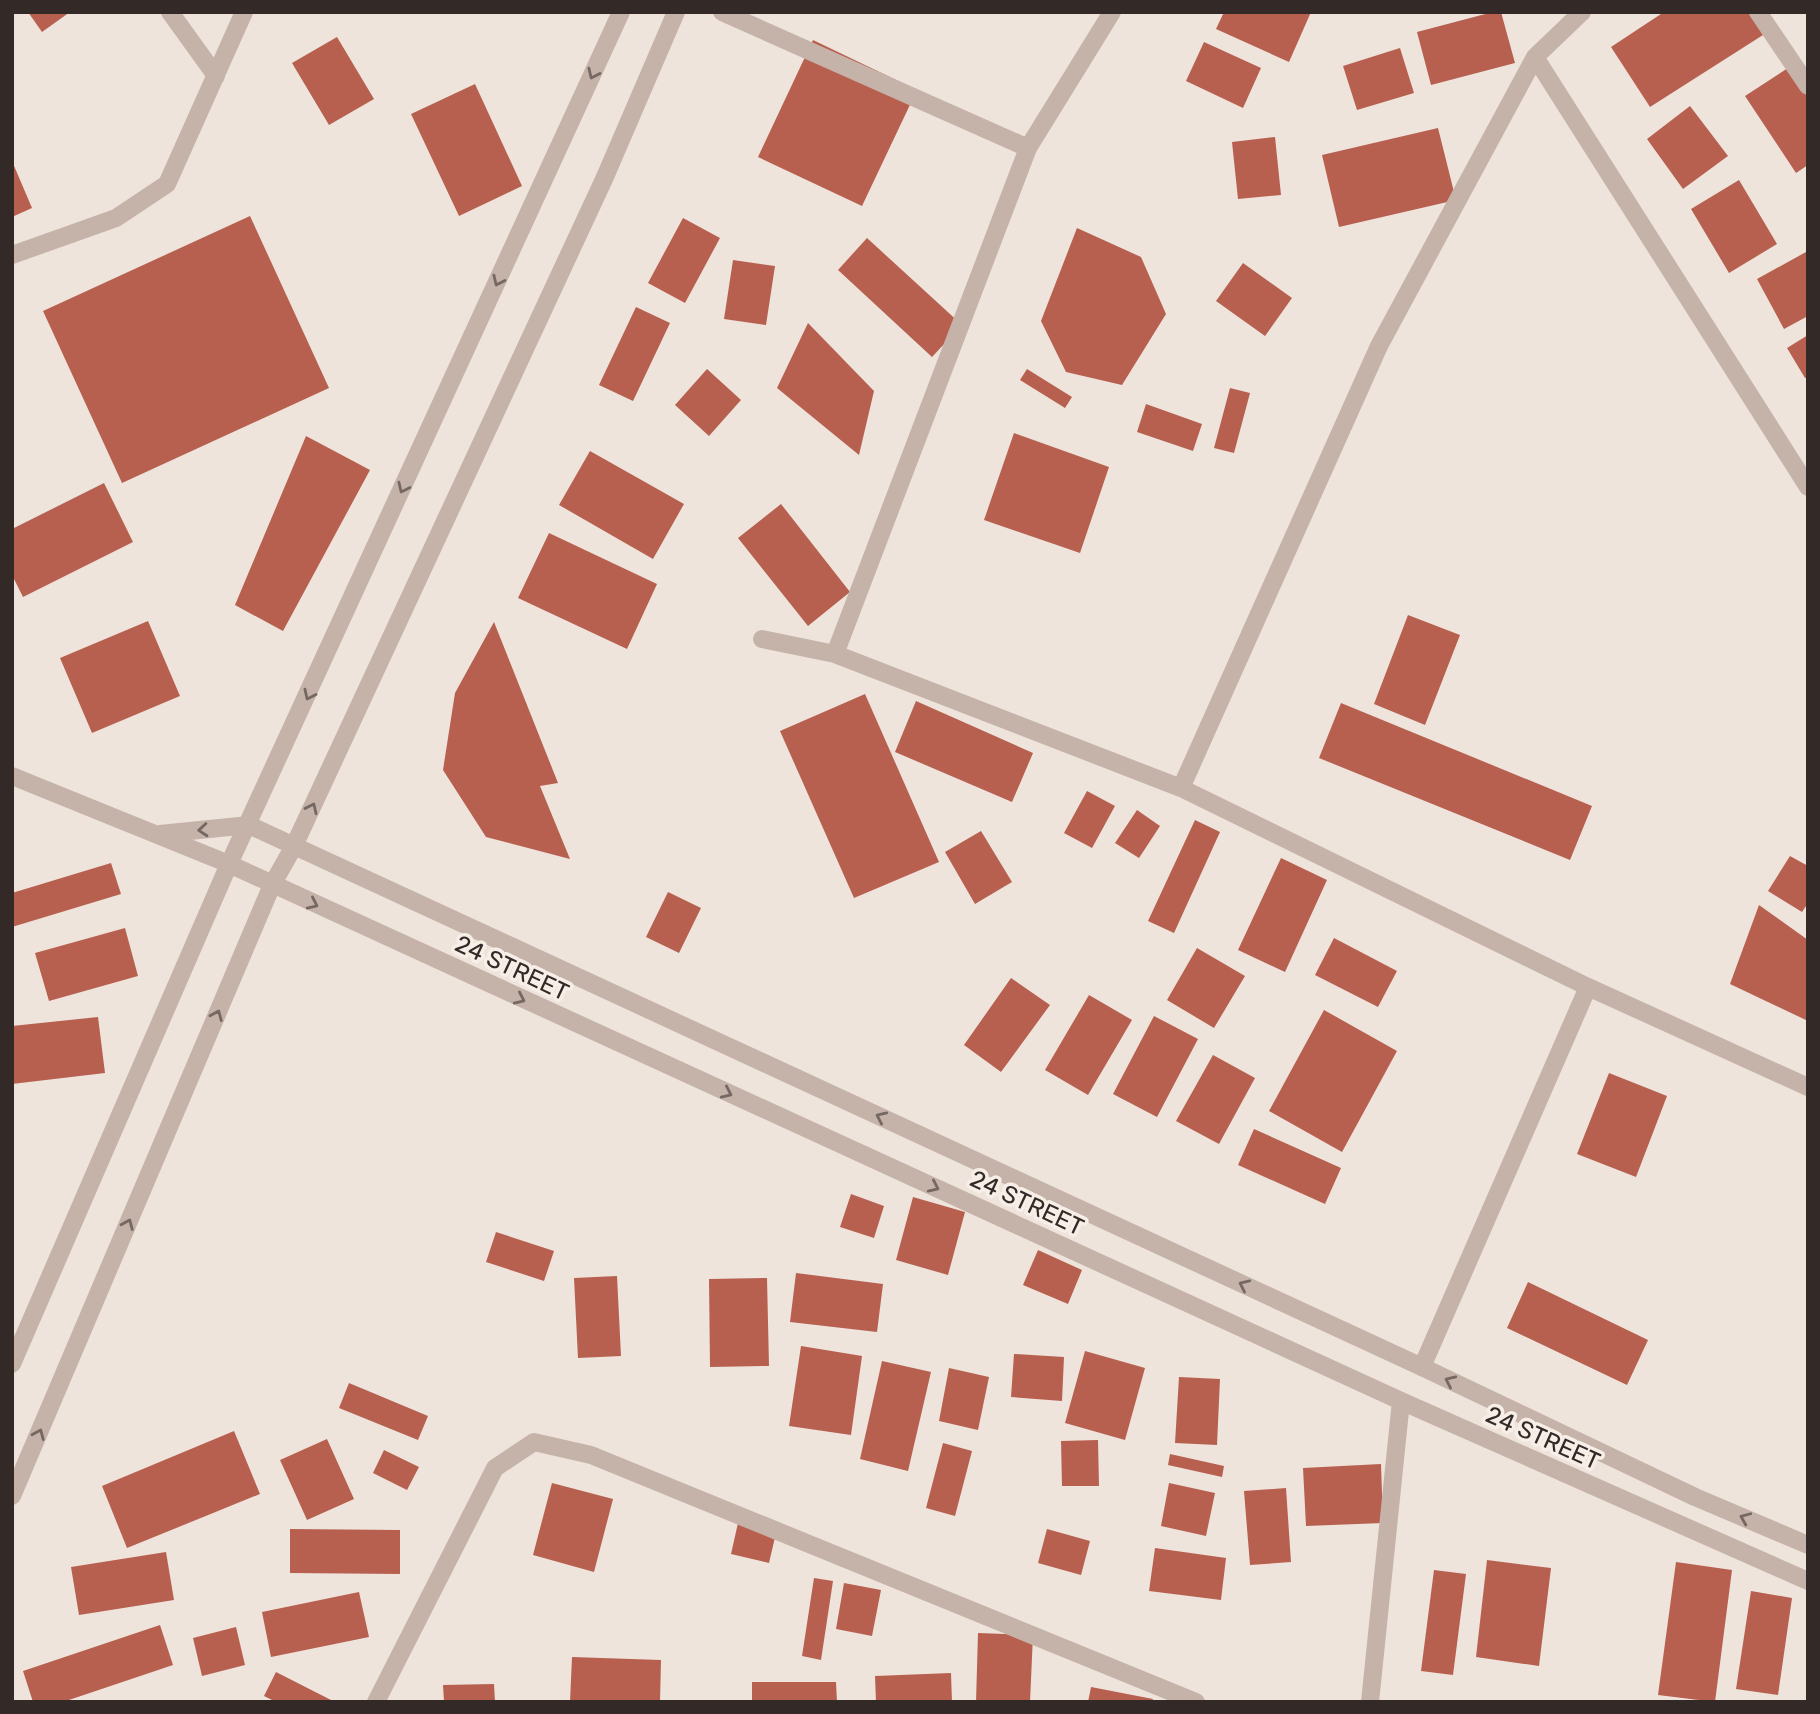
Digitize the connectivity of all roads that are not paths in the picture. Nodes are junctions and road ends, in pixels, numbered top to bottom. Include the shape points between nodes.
1 (170, 12) edge
2 (244, 12) edge
3 (621, 12) edge
4 (676, 12) edge
5 (722, 12) edge
6 (1112, 12) edge
7 (1758, 12) edge
8 (1577, 14) edge
9 (1535, 57) junction
10 (216, 76) junction
11 (1808, 86) edge
12 (1028, 148) junction
13 (12, 255) edge
14 (1808, 487) edge
15 (762, 639) dead end
16 (835, 654) junction
17 (12, 776) edge
18 (1181, 788) junction
19 (249, 825) junction
20 (157, 834) junction
21 (294, 846) junction
22 (229, 864) junction
23 (272, 885) junction
24 (1588, 987) junction
25 (1808, 1087) edge
26 (12, 1364) edge
27 (1422, 1367) junction
28 (1401, 1401) junction
29 (12, 1496) edge
30 (1808, 1545) edge
31 (1808, 1581) edge
32 (376, 1702) edge
33 (1196, 1702) edge
34 (1370, 1702) edge

1 - 10 street
2 - 10 street
3 -> 19 street
21 -> 4 street via 605,177
5 - 12 street
6 - 12 street
7 - 11 street
8 - 9 street
9 - 14 street
9 - 18 street via 1380,346
10 - 13 street via 167,184 116,218
12 - 16 street
15 - 16 street
16 - 18 street
17 - 20 street, 24 STREET
18 - 24 street
19 -> 20 street
19 - 21 street, 24 STREET
19 - 22 street
20 - 22 street, 24 STREET
21 - 23 street
27 -> 21 street, 24 STREET
22 - 23 street, 24 STREET
22 - 26 street
23 -> 28 street, 24 STREET
29 -> 23 street
24 - 25 street
24 - 27 street
30 -> 27 street, 24 STREET via 1695,1497
28 - 31 street, 24 STREET
28 - 34 street
32 - 33 street via 495,1468 534,1442 604,1460

